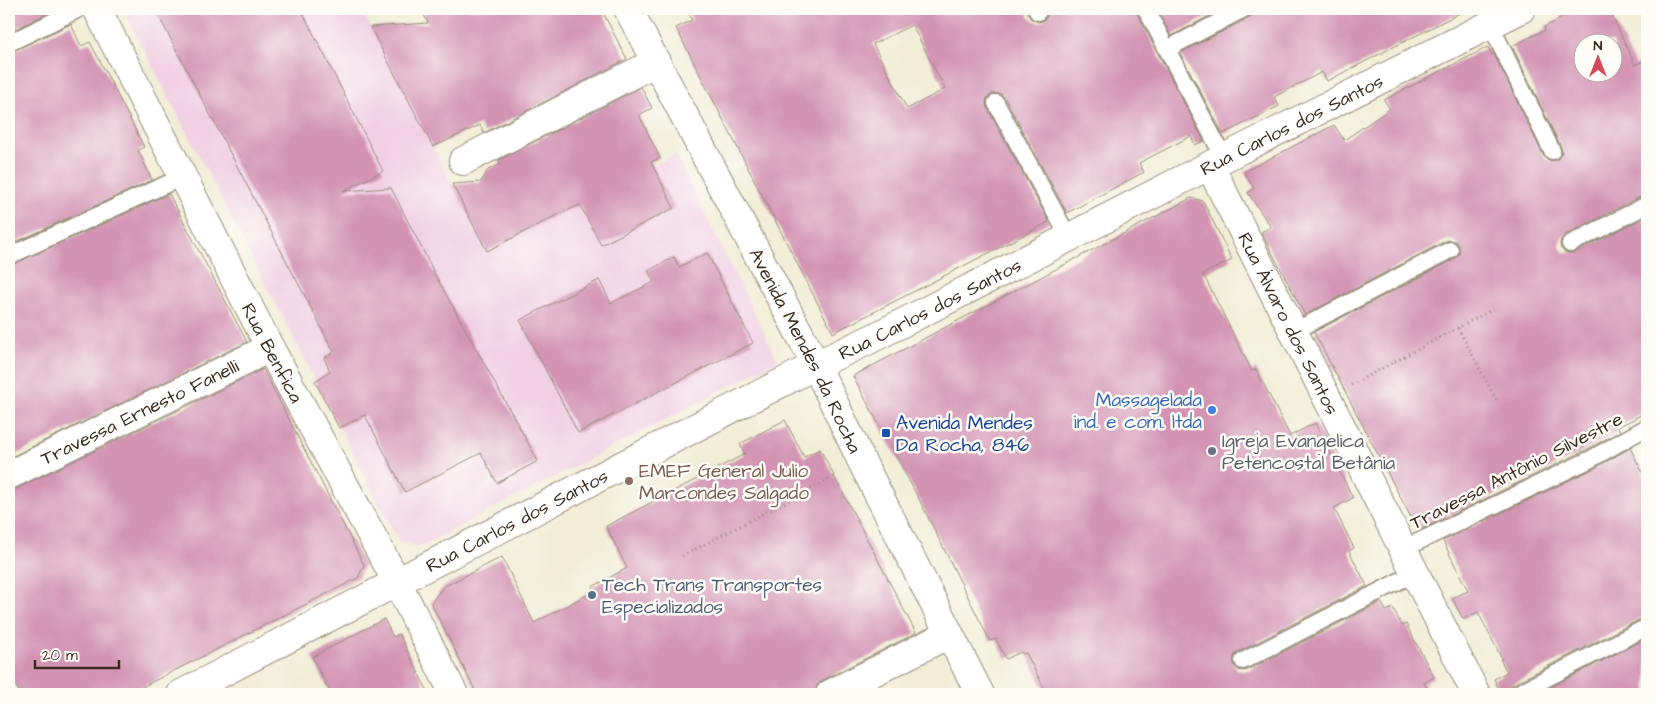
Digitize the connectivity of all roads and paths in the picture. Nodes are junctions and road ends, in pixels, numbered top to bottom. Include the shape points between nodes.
1 (79, 9) edge
2 (97, 9) edge
3 (628, 9) edge
4 (1146, 9) edge
5 (1244, 9) edge
6 (1521, 9) edge
7 (1490, 24) junction
8 (9, 43) edge
9 (1167, 49) junction
10 (656, 62) junction
11 (996, 103) dead end
12 (1552, 151) dead end
13 (462, 161) dead end
14 (1217, 162) junction
15 (182, 177) junction
16 (1647, 205) edge
17 (1069, 238) junction
18 (1570, 244) dead end
19 (1450, 250) dead end
20 (9, 256) edge
21 (1495, 308) dead end
22 (1458, 328) junction
23 (1293, 332) junction
24 (270, 348) junction
25 (816, 365) junction
26 (1326, 398) junction
27 (1498, 403) dead end
28 (1647, 426) edge
29 (862, 462) junction
30 (9, 475) edge
31 (1403, 549) junction
32 (682, 556) dead end
33 (1416, 573) junction
34 (397, 582) junction
35 (1647, 627) edge
36 (949, 634) junction
37 (1243, 661) dead end
38 (1647, 684) edge
39 (181, 694) edge
40 (454, 694) edge
41 (830, 694) edge
42 (980, 694) edge
43 (1476, 694) edge
44 (1516, 694) edge
45 (1629, 694) edge

1 - 8 lane
2 - 15 street, Rua Benfica
3 - 10 street, Avenida Mendes da Rocha
4 - 9 lane
5 - 9 lane
6 - 7 street, Rua Carlos dos Santos
7 - 12 lane
7 - 14 street, Rua Carlos dos Santos
9 - 14 lane
10 - 13 street
10 - 25 street, Avenida Mendes da Rocha
11 - 17 lane
14 - 17 street, Rua Carlos dos Santos
14 - 23 street, Rua Álvaro dos Santos
15 - 20 lane
15 - 24 street, Rua Benfica
16 - 18 lane
17 - 25 street, Rua Carlos dos Santos
19 - 23 lane
21 - 22 path
22 - 26 path
22 - 27 path
23 - 26 street, Rua Álvaro dos Santos
24 - 30 street, Travessa Ernesto Fanelli
24 - 34 street, Rua Benfica
25 - 29 street, Avenida Mendes da Rocha
25 - 34 street, Rua Carlos dos Santos
26 - 31 street, Rua Álvaro dos Santos
28 - 31 lane, Travessa Antônio Silvestre via 1591,459
29 - 32 path
29 - 36 street, Avenida Mendes da Rocha
31 - 33 street, Rua Álvaro dos Santos
33 - 37 lane
33 - 43 street, Rua Álvaro dos Santos
34 - 39 street, Rua Carlos dos Santos
34 - 40 street, Rua Benfica
35 - 44 lane
36 - 41 street
36 - 42 street, Avenida Mendes da Rocha
38 - 45 path

